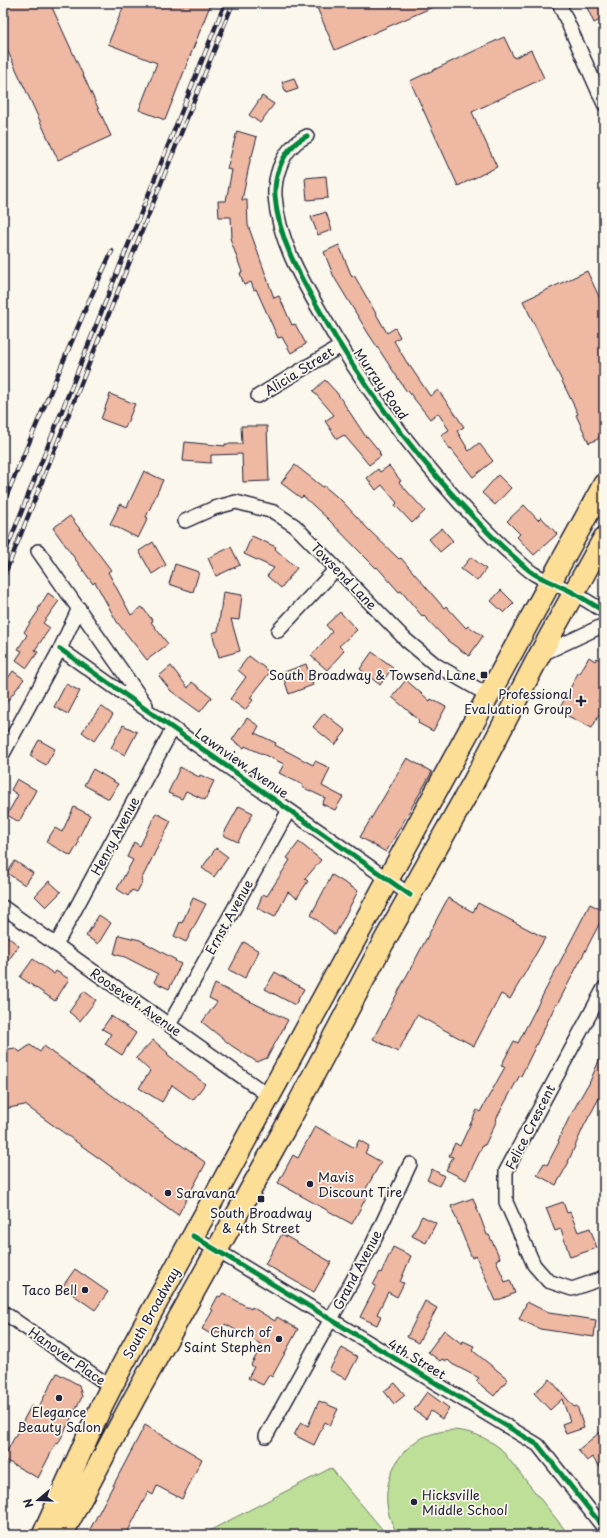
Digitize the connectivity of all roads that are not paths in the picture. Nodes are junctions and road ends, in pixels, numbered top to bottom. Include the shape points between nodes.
1 (559, 3) edge
2 (604, 104) edge
3 (306, 136) dead end
4 (340, 346) junction
5 (258, 396) dead end
6 (604, 484) edge
7 (185, 521) dead end
8 (604, 538) edge
9 (38, 551) dead end
10 (336, 569) junction
11 (550, 581) junction
12 (574, 593) junction
13 (81, 611) junction
14 (604, 611) edge
15 (604, 625) edge
16 (278, 631) dead end
17 (60, 649) junction
18 (539, 656) junction
19 (488, 695) junction
20 (151, 713) junction
21 (173, 728) junction
22 (3, 754) edge
23 (289, 810) junction
24 (388, 879) junction
25 (410, 894) junction
26 (3, 907) edge
27 (56, 945) junction
28 (604, 988) edge
29 (169, 1025) junction
30 (269, 1096) junction
31 (410, 1164) dead end
32 (193, 1236) junction
33 (218, 1251) junction
34 (603, 1280) edge
35 (3, 1312) edge
36 (330, 1320) junction
37 (111, 1387) junction
38 (266, 1436) dead end
39 (604, 1528) edge
40 (42, 1535) edge
41 (63, 1535) edge

1 - 2 street
3 - 4 street, Murray Road via 294,144 283,159 275,195 278,218 285,241 306,288
4 - 5 street, Alicia Street
4 - 11 street, Murray Road via 379,403 436,476 477,522 513,557 535,574
6 - 11 main road, South Broadway
7 - 10 street, Towsend Lane via 214,508 236,502 274,512 296,526
8 - 12 main road, South Broadway
9 - 13 street
10 - 16 street
10 - 19 street, Towsend Lane via 415,648 436,665
11 - 12 street, Murray Road
11 - 19 main road, South Broadway
12 - 14 street, Murray Road
12 - 18 main road, South Broadway
13 - 17 street
13 - 20 street
15 - 18 street
17 - 20 street, Lawnview Avenue
17 - 22 street
18 - 25 main road, South Broadway via 473,783
19 - 24 main road, South Broadway
20 - 21 street, Lawnview Avenue
21 - 23 street, Lawnview Avenue
21 - 27 street, Henry Avenue
23 - 24 street, Lawnview Avenue
23 - 29 street, Ernst Avenue
24 - 25 street, Lawnview Avenue
24 - 30 main road, South Broadway
25 - 33 main road, South Broadway
26 - 27 street, Roosevelt Avenue
27 - 29 street, Roosevelt Avenue
28 - 34 street, Felice Crescent via 506,1171 506,1202 534,1265 548,1281 572,1289
29 - 30 street, Roosevelt Avenue
30 - 32 main road, South Broadway
31 - 36 street, Grand Avenue via 371,1247
32 - 33 street, 4th Street
32 - 37 main road, South Broadway
33 - 36 street, 4th Street
33 - 41 main road, South Broadway via 135,1397
35 - 37 street, Hanover Place
36 - 38 street, Grand Avenue
36 - 39 street, 4th Street via 538,1445
37 - 40 main road, South Broadway

